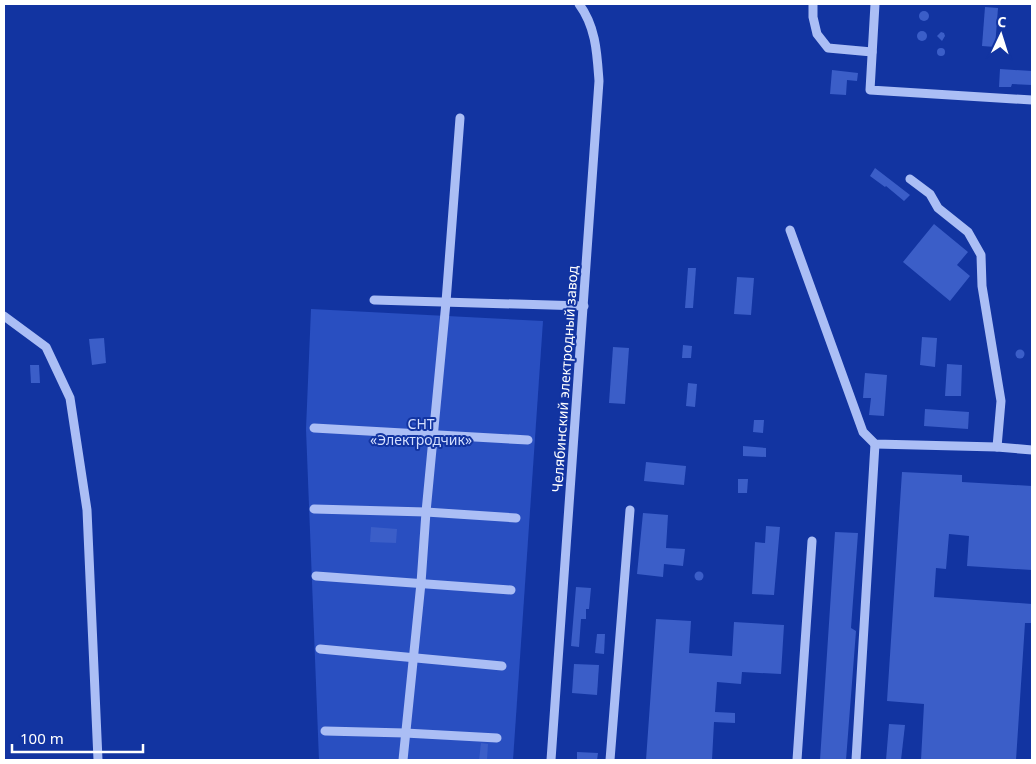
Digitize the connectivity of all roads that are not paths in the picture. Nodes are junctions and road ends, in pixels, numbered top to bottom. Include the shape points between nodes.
1 (579, 4) edge
2 (813, 4) edge
3 (875, 4) edge
4 (872, 52) junction
5 (1032, 100) edge
6 (460, 118) dead end
7 (910, 179) dead end
8 (790, 230) dead end
9 (374, 300) dead end
10 (446, 302) junction
11 (584, 306) junction
12 (4, 316) edge
13 (314, 428) dead end
14 (434, 435) junction
15 (528, 440) dead end
16 (875, 444) junction
17 (997, 447) junction
18 (1032, 450) edge
19 (314, 509) dead end
20 (630, 510) dead end
21 (426, 512) junction
22 (516, 518) dead end
23 (812, 541) dead end
24 (316, 576) dead end
25 (421, 583) junction
26 (510, 590) dead end
27 (320, 649) dead end
28 (413, 657) junction
29 (502, 666) dead end
30 (325, 731) dead end
31 (405, 733) junction
32 (497, 738) dead end
33 (98, 760) edge
34 (403, 760) edge
35 (551, 760) edge
36 (610, 760) edge
37 (797, 760) edge
38 (856, 760) edge

1 - 11 street, Челябинский электродный завод via 587,14 597,48 599,81
2 - 4 street via 817,34 828,48
3 - 4 street
4 - 5 street via 870,90
6 - 10 street
7 - 17 street via 930,194 938,208 968,232 982,255 982,286 1001,400
8 - 16 street via 863,432
9 - 10 street
10 - 11 street
10 - 14 street
11 - 35 street, Челябинский электродный завод
12 - 33 street via 46,347 70,398 87,510
13 - 14 street
14 - 15 street
14 - 21 street
16 - 17 street
16 - 38 street
17 - 18 street
19 - 21 street
20 - 36 street
21 - 22 street
21 - 25 street
23 - 37 street
24 - 25 street
25 - 26 street
25 - 28 street
27 - 28 street
28 - 29 street
28 - 31 street
30 - 31 street
31 - 32 street
31 - 34 street

